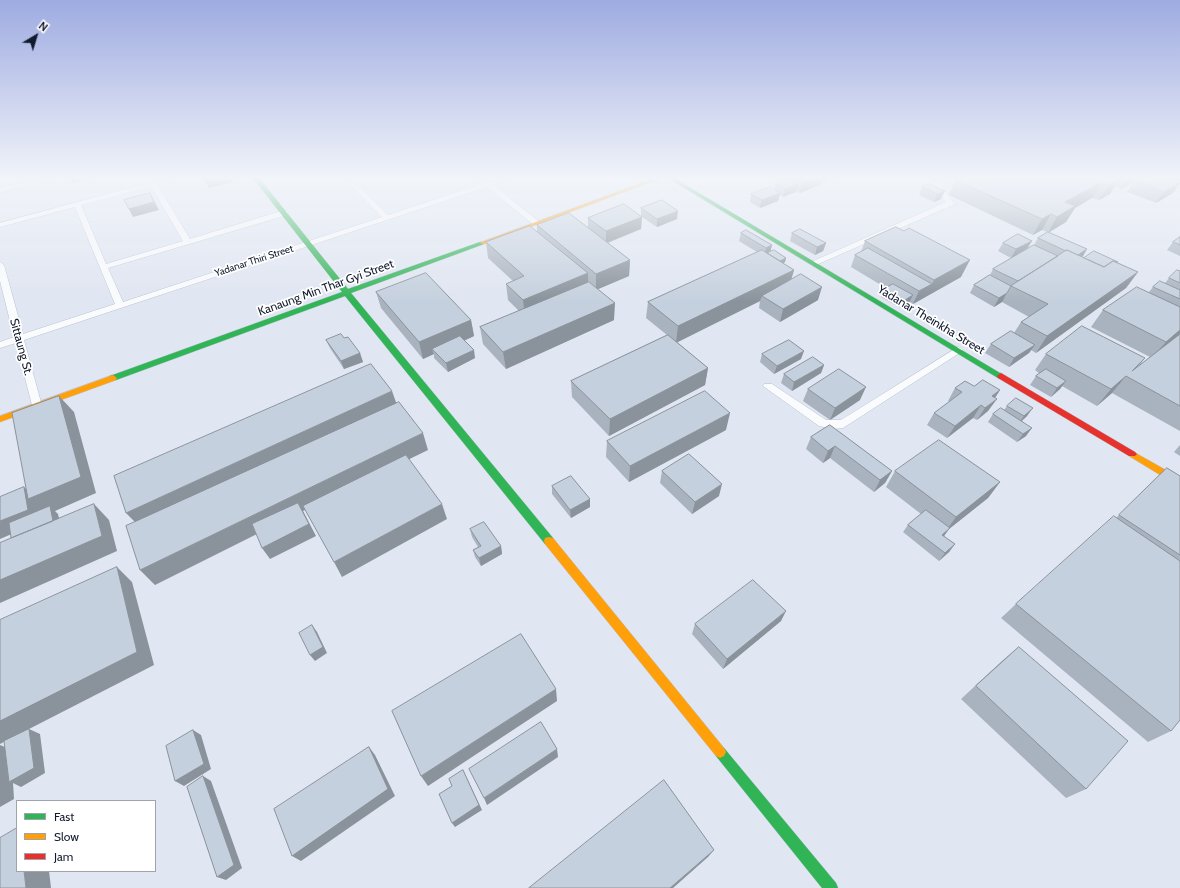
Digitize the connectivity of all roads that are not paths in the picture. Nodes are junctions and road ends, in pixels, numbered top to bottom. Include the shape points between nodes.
1 (21, 219) edge
2 (84, 219) edge
3 (175, 219) edge
4 (263, 219) edge
5 (289, 219) edge
6 (383, 219) edge
7 (532, 219) edge
8 (546, 219) edge
9 (741, 219) edge
10 (913, 219) edge
11 (536, 223) junction
12 (0, 225) edge
13 (188, 242) junction
14 (308, 244) junction
15 (814, 263) junction
16 (0, 265) edge
17 (104, 267) junction
18 (348, 293) junction
19 (120, 306) junction
20 (19, 339) junction
21 (0, 345) edge
22 (958, 350) junction
23 (768, 386) dead end
24 (36, 406) junction
25 (0, 419) edge
26 (1180, 483) edge
27 (831, 888) edge

1 - 12 street
2 - 17 street
3 - 13 street
4 - 13 street
5 - 14 street
6 - 14 street, Yadanar Thiri Street
7 - 11 street
8 - 11 street, Kanaung Min Thar Gyi Street
9 - 15 street, Yadanar Theinkha Street
10 - 15 street
11 - 18 street, Kanaung Min Thar Gyi Street
13 - 17 street
14 - 18 street
14 - 19 street, Yadanar Thiri Street
15 - 22 street, Yadanar Theinkha Street
16 - 20 street, Sittaung St.
17 - 19 street
18 - 24 street, Kanaung Min Thar Gyi Street
18 - 27 street
19 - 20 street, Yadanar Thiri Street
20 - 21 street, Yadanar Thiri Street
20 - 24 street, Sittaung St.
22 - 23 street via 837,426 823,423
22 - 26 street, Yadanar Theinkha Street
24 - 25 street, Kanaung Min Thar Gyi Street

